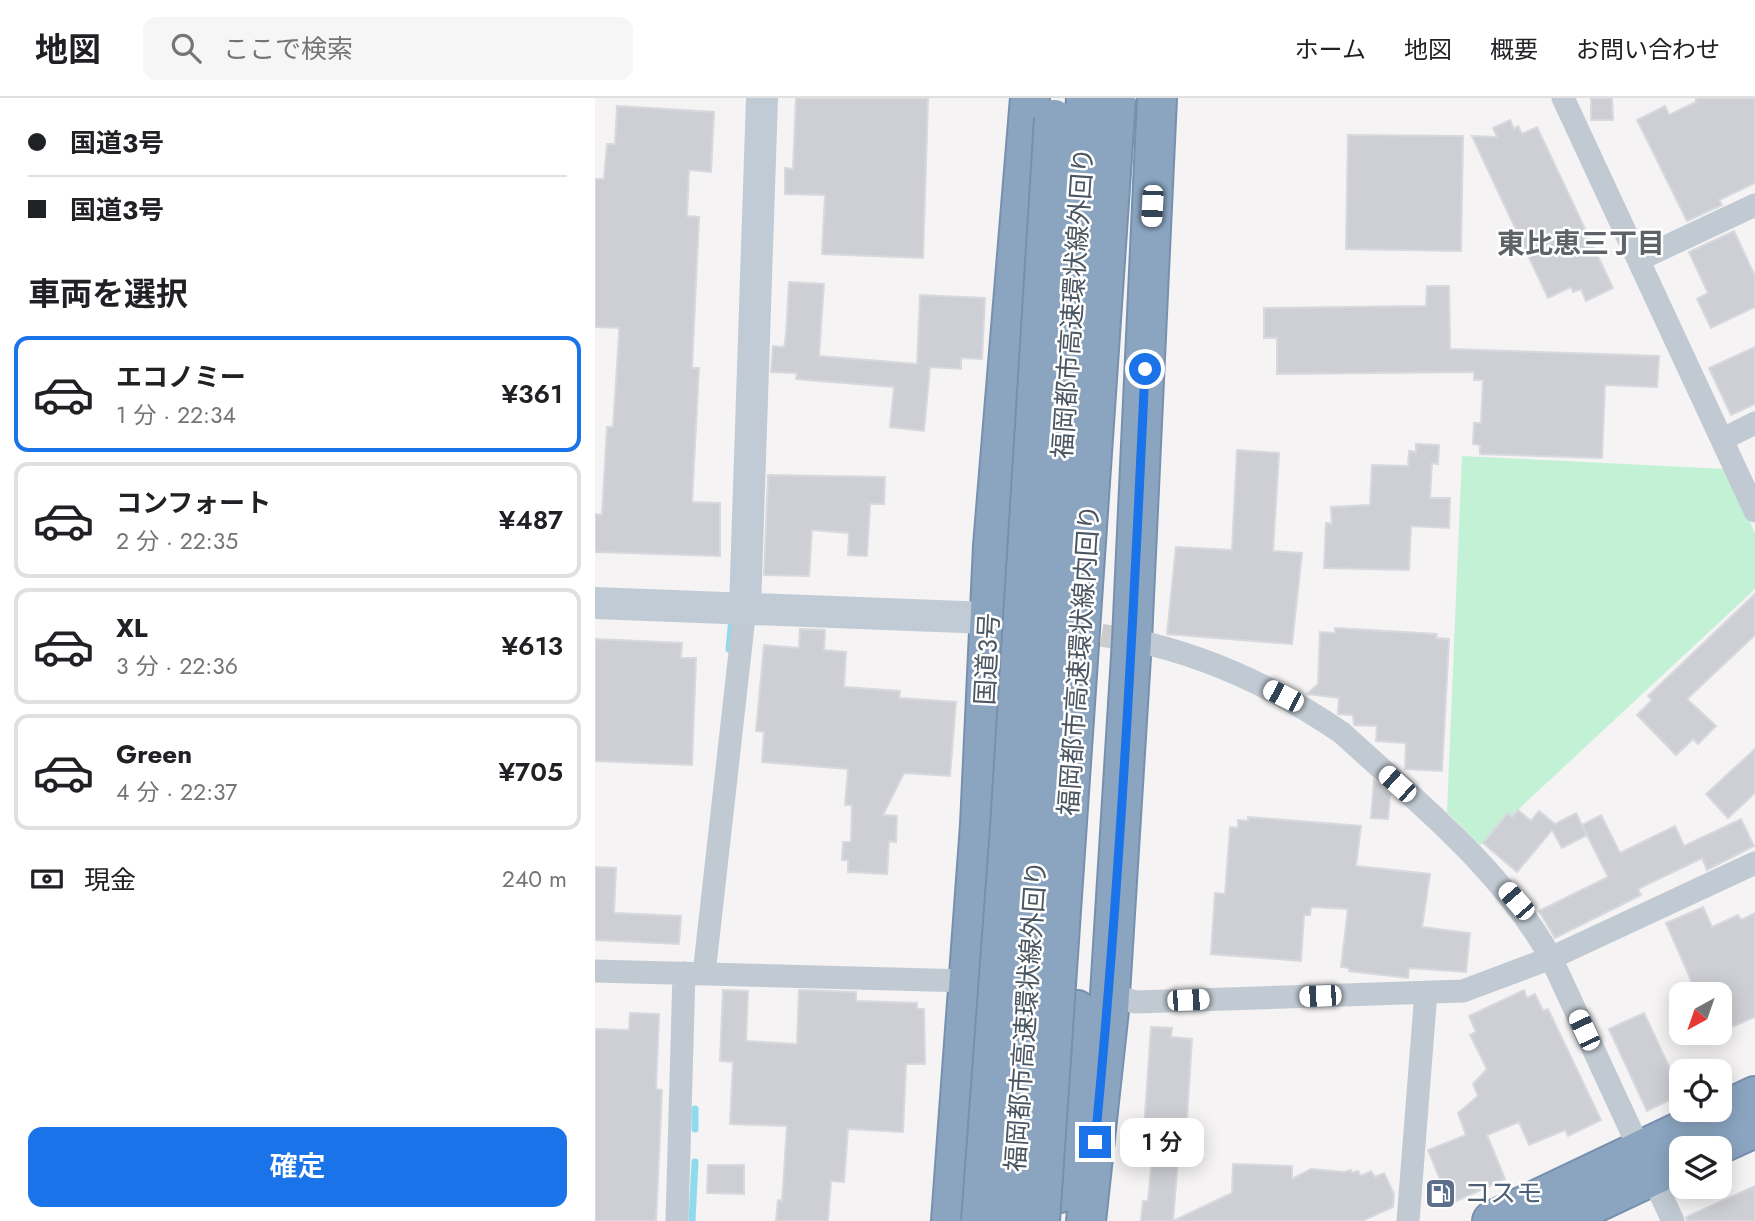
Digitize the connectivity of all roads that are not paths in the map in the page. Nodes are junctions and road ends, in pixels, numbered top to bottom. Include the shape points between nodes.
1 (762, 98) edge
2 (1086, 98) edge
3 (1116, 98) edge
4 (1130, 98) edge
5 (1157, 98) edge
6 (1563, 98) edge
7 (1046, 105) edge
8 (1755, 205) edge
9 (1640, 259) junction
10 (1755, 423) edge
11 (1723, 439) junction
12 (1755, 511) edge
13 (595, 603) edge
14 (745, 608) junction
15 (989, 618) junction
16 (1132, 640) junction
17 (1755, 863) edge
18 (1551, 958) junction
19 (595, 971) edge
20 (694, 974) junction
21 (968, 981) junction
22 (1426, 992) junction
23 (1109, 1003) junction
24 (1755, 1096) edge
25 (1755, 1128) edge
26 (1732, 1138) edge
27 (1657, 1163) edge
28 (677, 1221) edge
29 (951, 1221) edge
30 (981, 1221) edge
31 (1013, 1221) edge
32 (1040, 1221) edge
33 (1057, 1221) edge
34 (1086, 1221) edge
35 (1101, 1221) edge
36 (1408, 1221) edge
37 (1492, 1221) edge
38 (1557, 1221) edge
39 (1673, 1221) edge

1 - 14 street
2 - 31 highway, 福岡都市高速環状線外回り, bridge
3 - 32 highway, 福岡都市高速環状線内回り, bridge
4 - 33 highway via 1092,833
5 - 16 highway
6 - 9 street
7 - 15 highway, 国道3号
7 - 30 highway, bridge via 1010,827
8 - 9 street
9 - 11 street
10 - 11 street
11 - 12 street
13 - 14 street
14 - 15 street
14 - 20 street
15 - 21 highway, 国道3号
16 - 18 street via 1228,669 1342,733 1501,884 1529,919
16 - 23 highway
17 - 18 street
18 - 22 street via 1463,991
18 - 27 street
19 - 20 street
20 - 21 street
20 - 28 street
21 - 29 highway, 国道3号
22 - 23 street
22 - 36 street
23 - 34 highway
23 - 35 highway via 1111,1048
24 - 27 highway
25 - 26 highway
27 - 37 highway
27 - 38 highway
27 - 39 street

